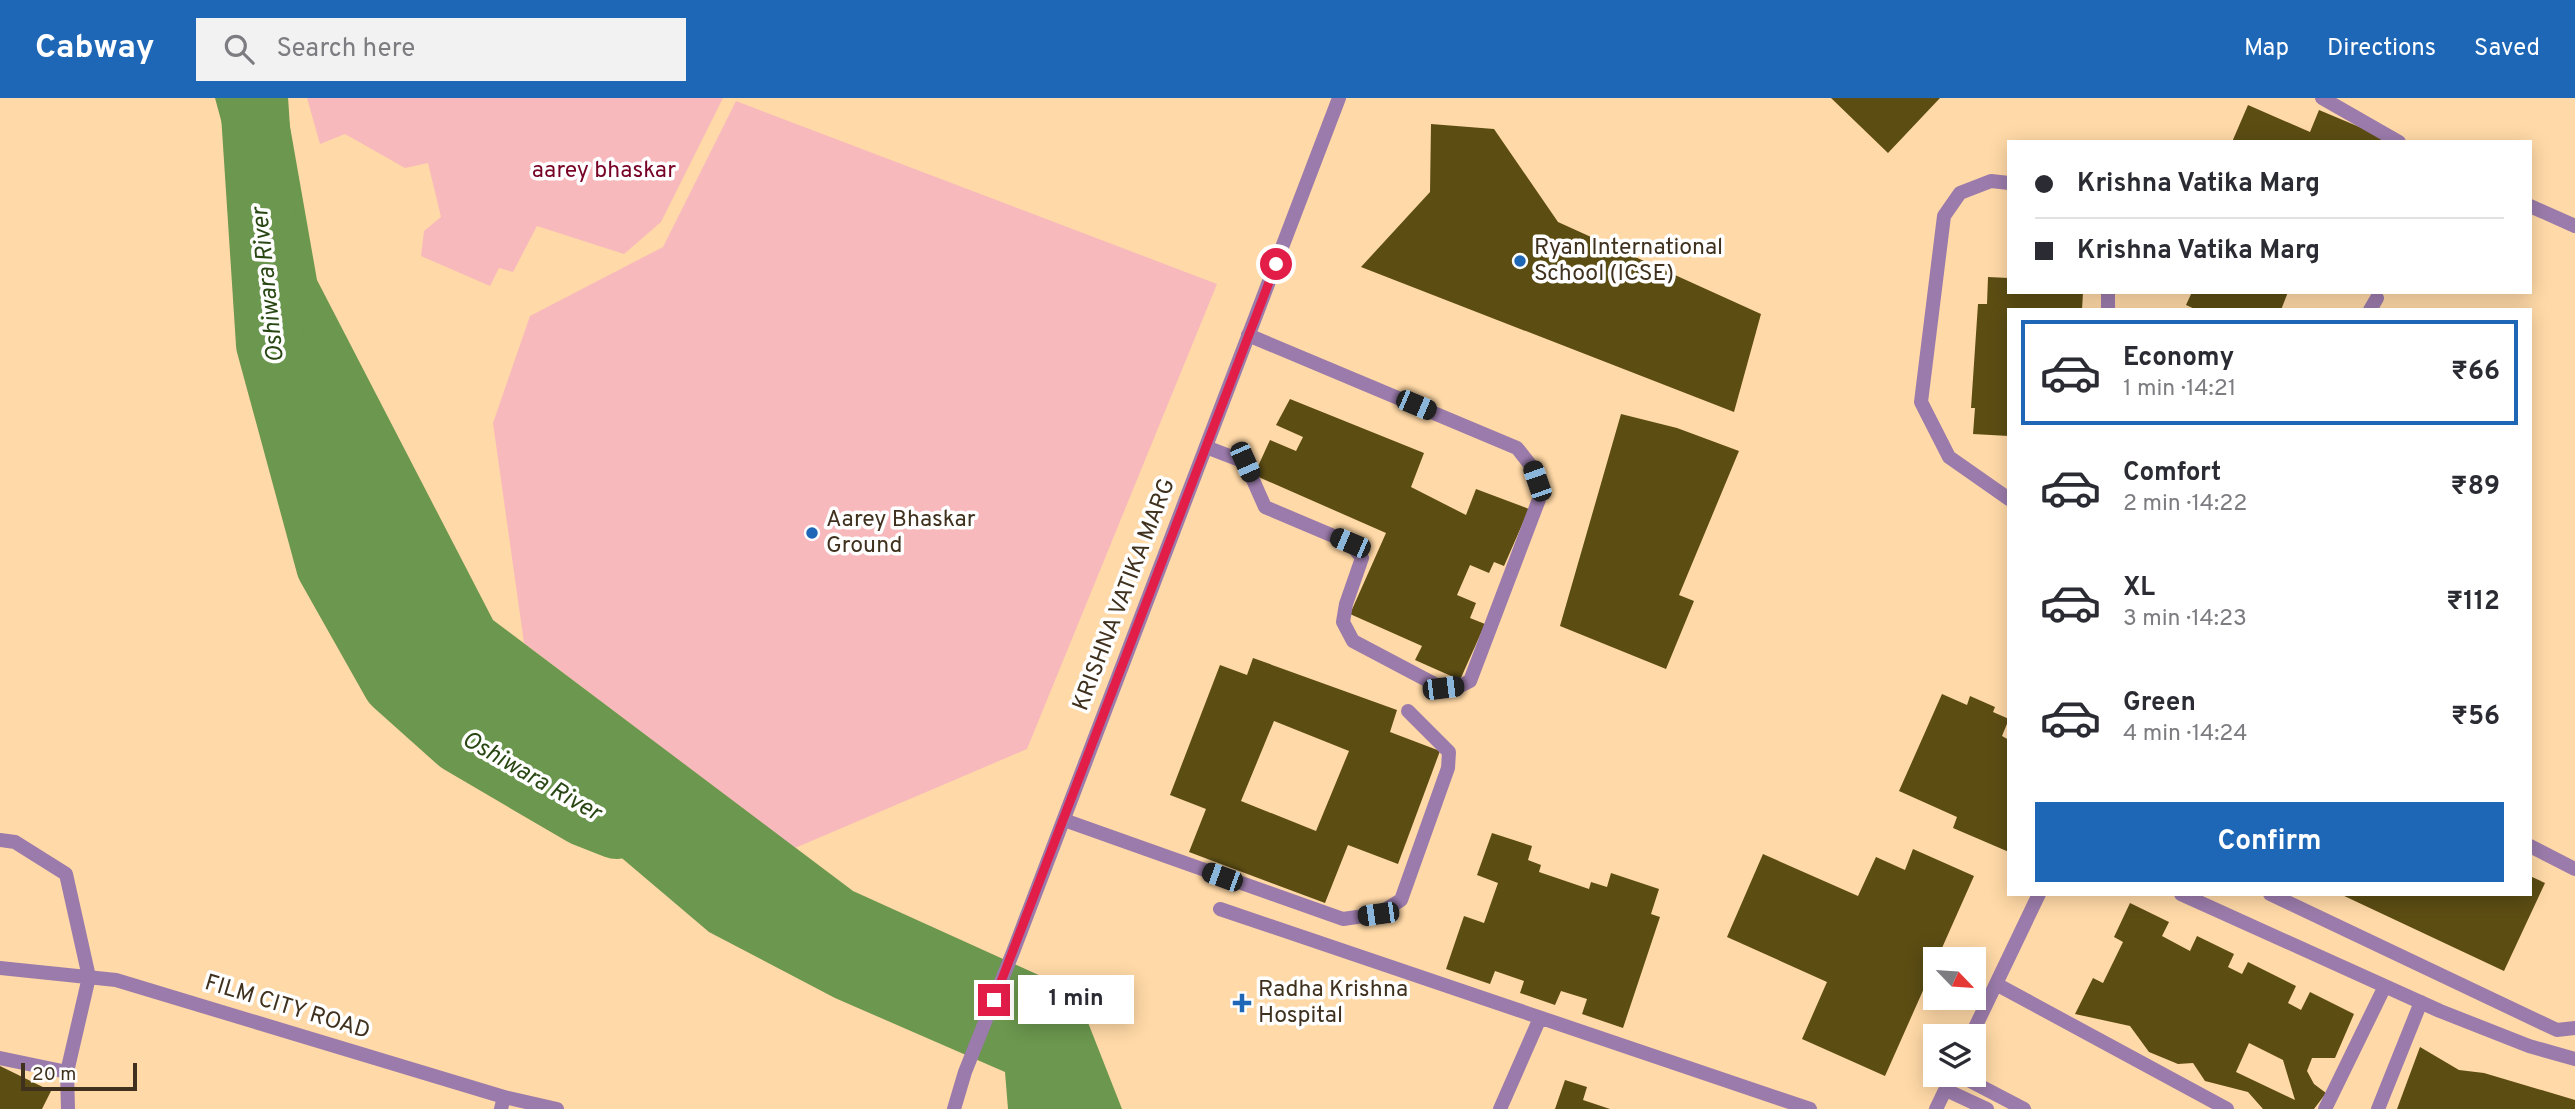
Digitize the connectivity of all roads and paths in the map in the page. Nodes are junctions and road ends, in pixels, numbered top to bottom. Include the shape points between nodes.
1 (1339, 98) edge
2 (2322, 98) edge
3 (2396, 140) edge
4 (2007, 183) edge
5 (2532, 207) edge
6 (2575, 226) edge
7 (1248, 335) junction
8 (1206, 447) junction
9 (2007, 498) edge
10 (1408, 711) dead end
11 (1063, 820) junction
12 (0, 840) edge
13 (2532, 847) edge
14 (2575, 869) edge
15 (2038, 896) edge
16 (2184, 896) edge
17 (2274, 896) edge
18 (1220, 909) dead end
19 (0, 968) edge
20 (89, 977) junction
21 (1996, 984) junction
22 (2385, 986) junction
23 (2421, 1002) junction
24 (1541, 1017) junction
25 (1977, 1024) edge
26 (2575, 1028) edge
27 (0, 1058) edge
28 (2575, 1059) edge
29 (67, 1072) junction
30 (1947, 1087) edge
31 (1981, 1087) edge
32 (1945, 1090) junction
33 (502, 1103) edge
34 (68, 1109) edge
35 (557, 1109) edge
36 (954, 1109) edge
37 (1500, 1109) edge
38 (1810, 1109) edge
39 (1936, 1109) edge
40 (1987, 1109) edge
41 (2024, 1109) edge
42 (2227, 1109) edge
43 (2325, 1109) edge
44 (2378, 1109) edge

1 - 7 street, KRISHNA VATIKA MARG
2 - 3 street
4 - 9 street via 1991,181 1959,192 1944,216 1922,402 1949,457
5 - 6 street
7 - 8 street, KRISHNA VATIKA MARG
7 - 8 street via 1517,448 1532,467 1541,494 1470,681 1443,688 1353,641 1343,622 1362,558 1350,543 1265,507 1245,462
8 - 11 street, KRISHNA VATIKA MARG
10 - 11 street via 1449,752 1448,768 1401,900 1378,914 1343,919
11 - 36 street, KRISHNA VATIKA MARG
12 - 20 street via 15,842 66,874
13 - 14 street
15 - 21 street
16 - 22 street
17 - 26 street via 2557,1030
18 - 24 street
19 - 20 street, FILM CITY ROAD
20 - 29 street
20 - 33 street, FILM CITY ROAD via 116,980
21 - 25 street
21 - 42 street
22 - 23 street
22 - 43 street
23 - 28 street via 2529,1046
23 - 44 street
24 - 37 street
24 - 38 street
27 - 29 street
29 - 34 street
30 - 32 street
31 - 41 street
32 - 39 street
32 - 40 street
33 - 35 street, FILM CITY ROAD

